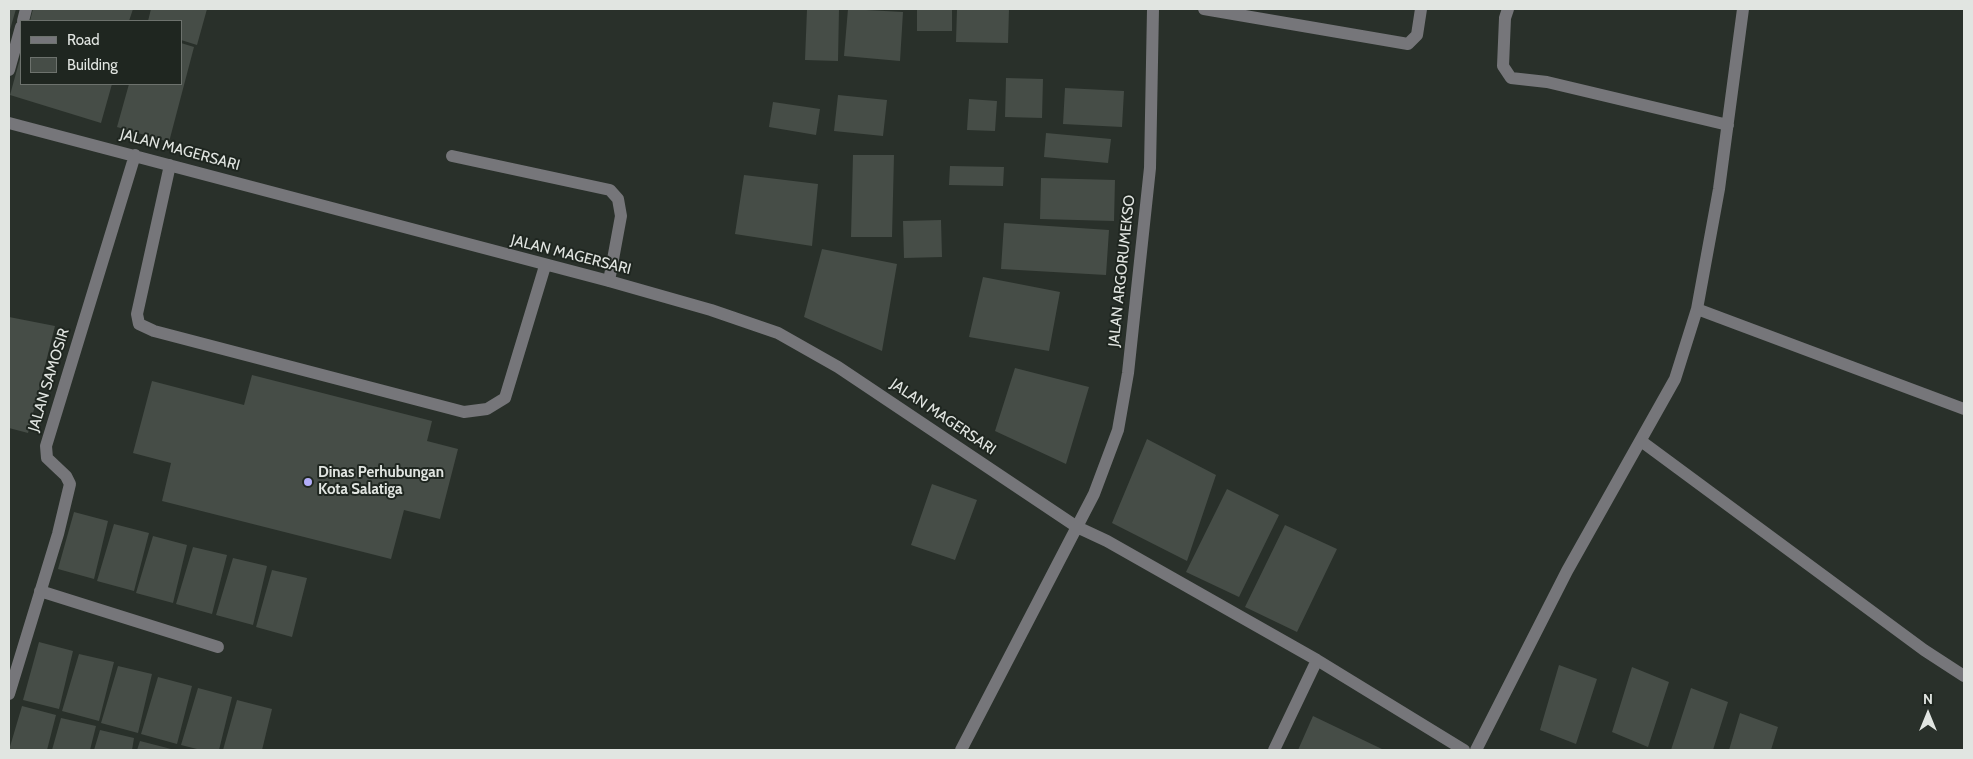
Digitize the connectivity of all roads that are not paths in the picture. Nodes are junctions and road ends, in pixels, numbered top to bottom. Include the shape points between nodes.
1 (1153, 9) edge
2 (1204, 9) edge
3 (1421, 9) edge
4 (1508, 9) edge
5 (1743, 9) edge
6 (20, 30) edge
7 (9, 70) edge
8 (9, 123) edge
9 (1728, 125) junction
10 (135, 155) junction
11 (452, 156) dead end
12 (170, 164) junction
13 (545, 266) junction
14 (609, 281) junction
15 (1697, 309) junction
16 (1964, 409) edge
17 (1641, 441) junction
18 (1077, 526) junction
19 (40, 591) junction
20 (218, 647) dead end
21 (1317, 660) junction
22 (1964, 676) edge
23 (9, 694) edge
24 (1458, 749) edge
25 (961, 750) edge
26 (1274, 750) edge
27 (1476, 750) edge

1 - 18 street, JALAN ARGORUMEKSO via 1150,168 1128,373 1118,430 1106,466
2 - 3 street via 1408,44 1417,35
4 - 9 street via 1502,66 1511,78 1547,82
5 - 9 street
6 - 7 street
8 - 10 street, JALAN MAGERSARI
9 - 15 street via 1720,189
10 - 12 street, JALAN MAGERSARI
10 - 19 street, JALAN SAMOSIR via 46,446 47,458 70,484
11 - 14 street via 610,190 618,199 621,216
12 - 13 street, JALAN MAGERSARI
12 - 13 street via 137,314 139,324 154,331 464,412 486,409 505,398
13 - 14 street, JALAN MAGERSARI
14 - 18 street, JALAN MAGERSARI via 778,333 846,372
15 - 16 street
15 - 17 street via 1675,379
17 - 22 street via 1924,650
17 - 27 street via 1567,571
18 - 21 street, JALAN MAGERSARI
18 - 25 street, JALAN ARGORUMEKSO
19 - 20 street
19 - 23 street, JALAN SAMOSIR
21 - 24 street, JALAN MAGERSARI
21 - 26 street

